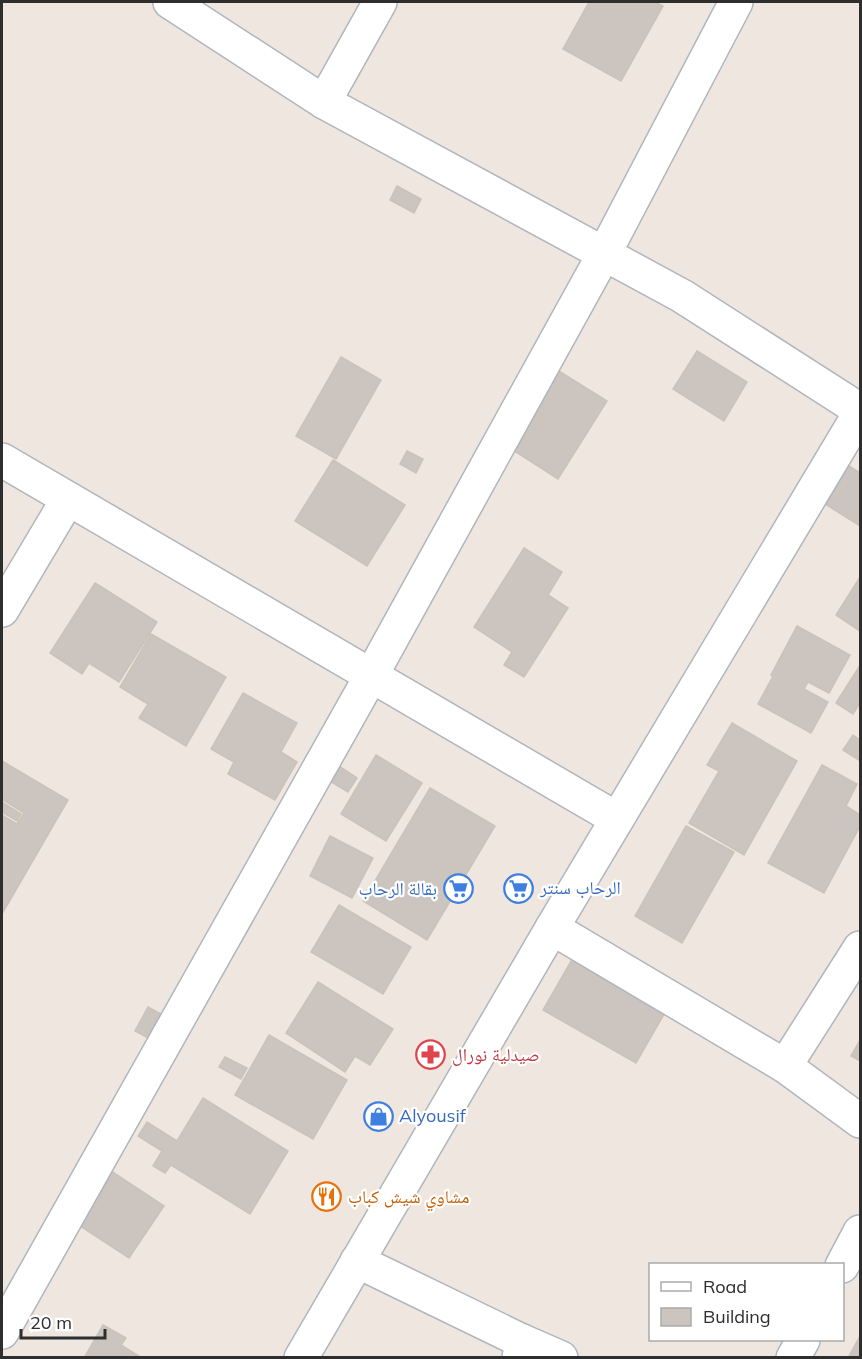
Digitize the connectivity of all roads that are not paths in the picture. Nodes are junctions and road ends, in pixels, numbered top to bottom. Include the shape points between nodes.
1 (170, 2) edge
2 (380, 2) edge
3 (736, 2) edge
4 (324, 102) junction
5 (604, 254) junction
6 (861, 412) edge
7 (2, 460) edge
8 (68, 499) junction
9 (2, 609) edge
10 (371, 676) junction
11 (617, 819) junction
12 (552, 927) junction
13 (861, 948) edge
14 (785, 1066) junction
15 (861, 1121) edge
16 (861, 1232) edge
17 (357, 1261) junction
18 (844, 1264) edge
19 (2, 1332) edge
20 (802, 1341) edge
21 (520, 1349) edge
22 (301, 1358) edge
23 (561, 1358) edge
24 (794, 1358) edge

1 - 4 street
2 - 4 street
3 - 5 street
4 - 5 street
5 - 6 street via 682,296
5 - 10 street
6 - 11 street
7 - 8 street
8 - 9 street
8 - 10 street
10 - 11 street
10 - 19 street
11 - 12 street
12 - 14 street
12 - 17 street
13 - 14 street
14 - 15 street
16 - 18 street
17 - 21 street
17 - 22 street
20 - 24 street
21 - 23 street

